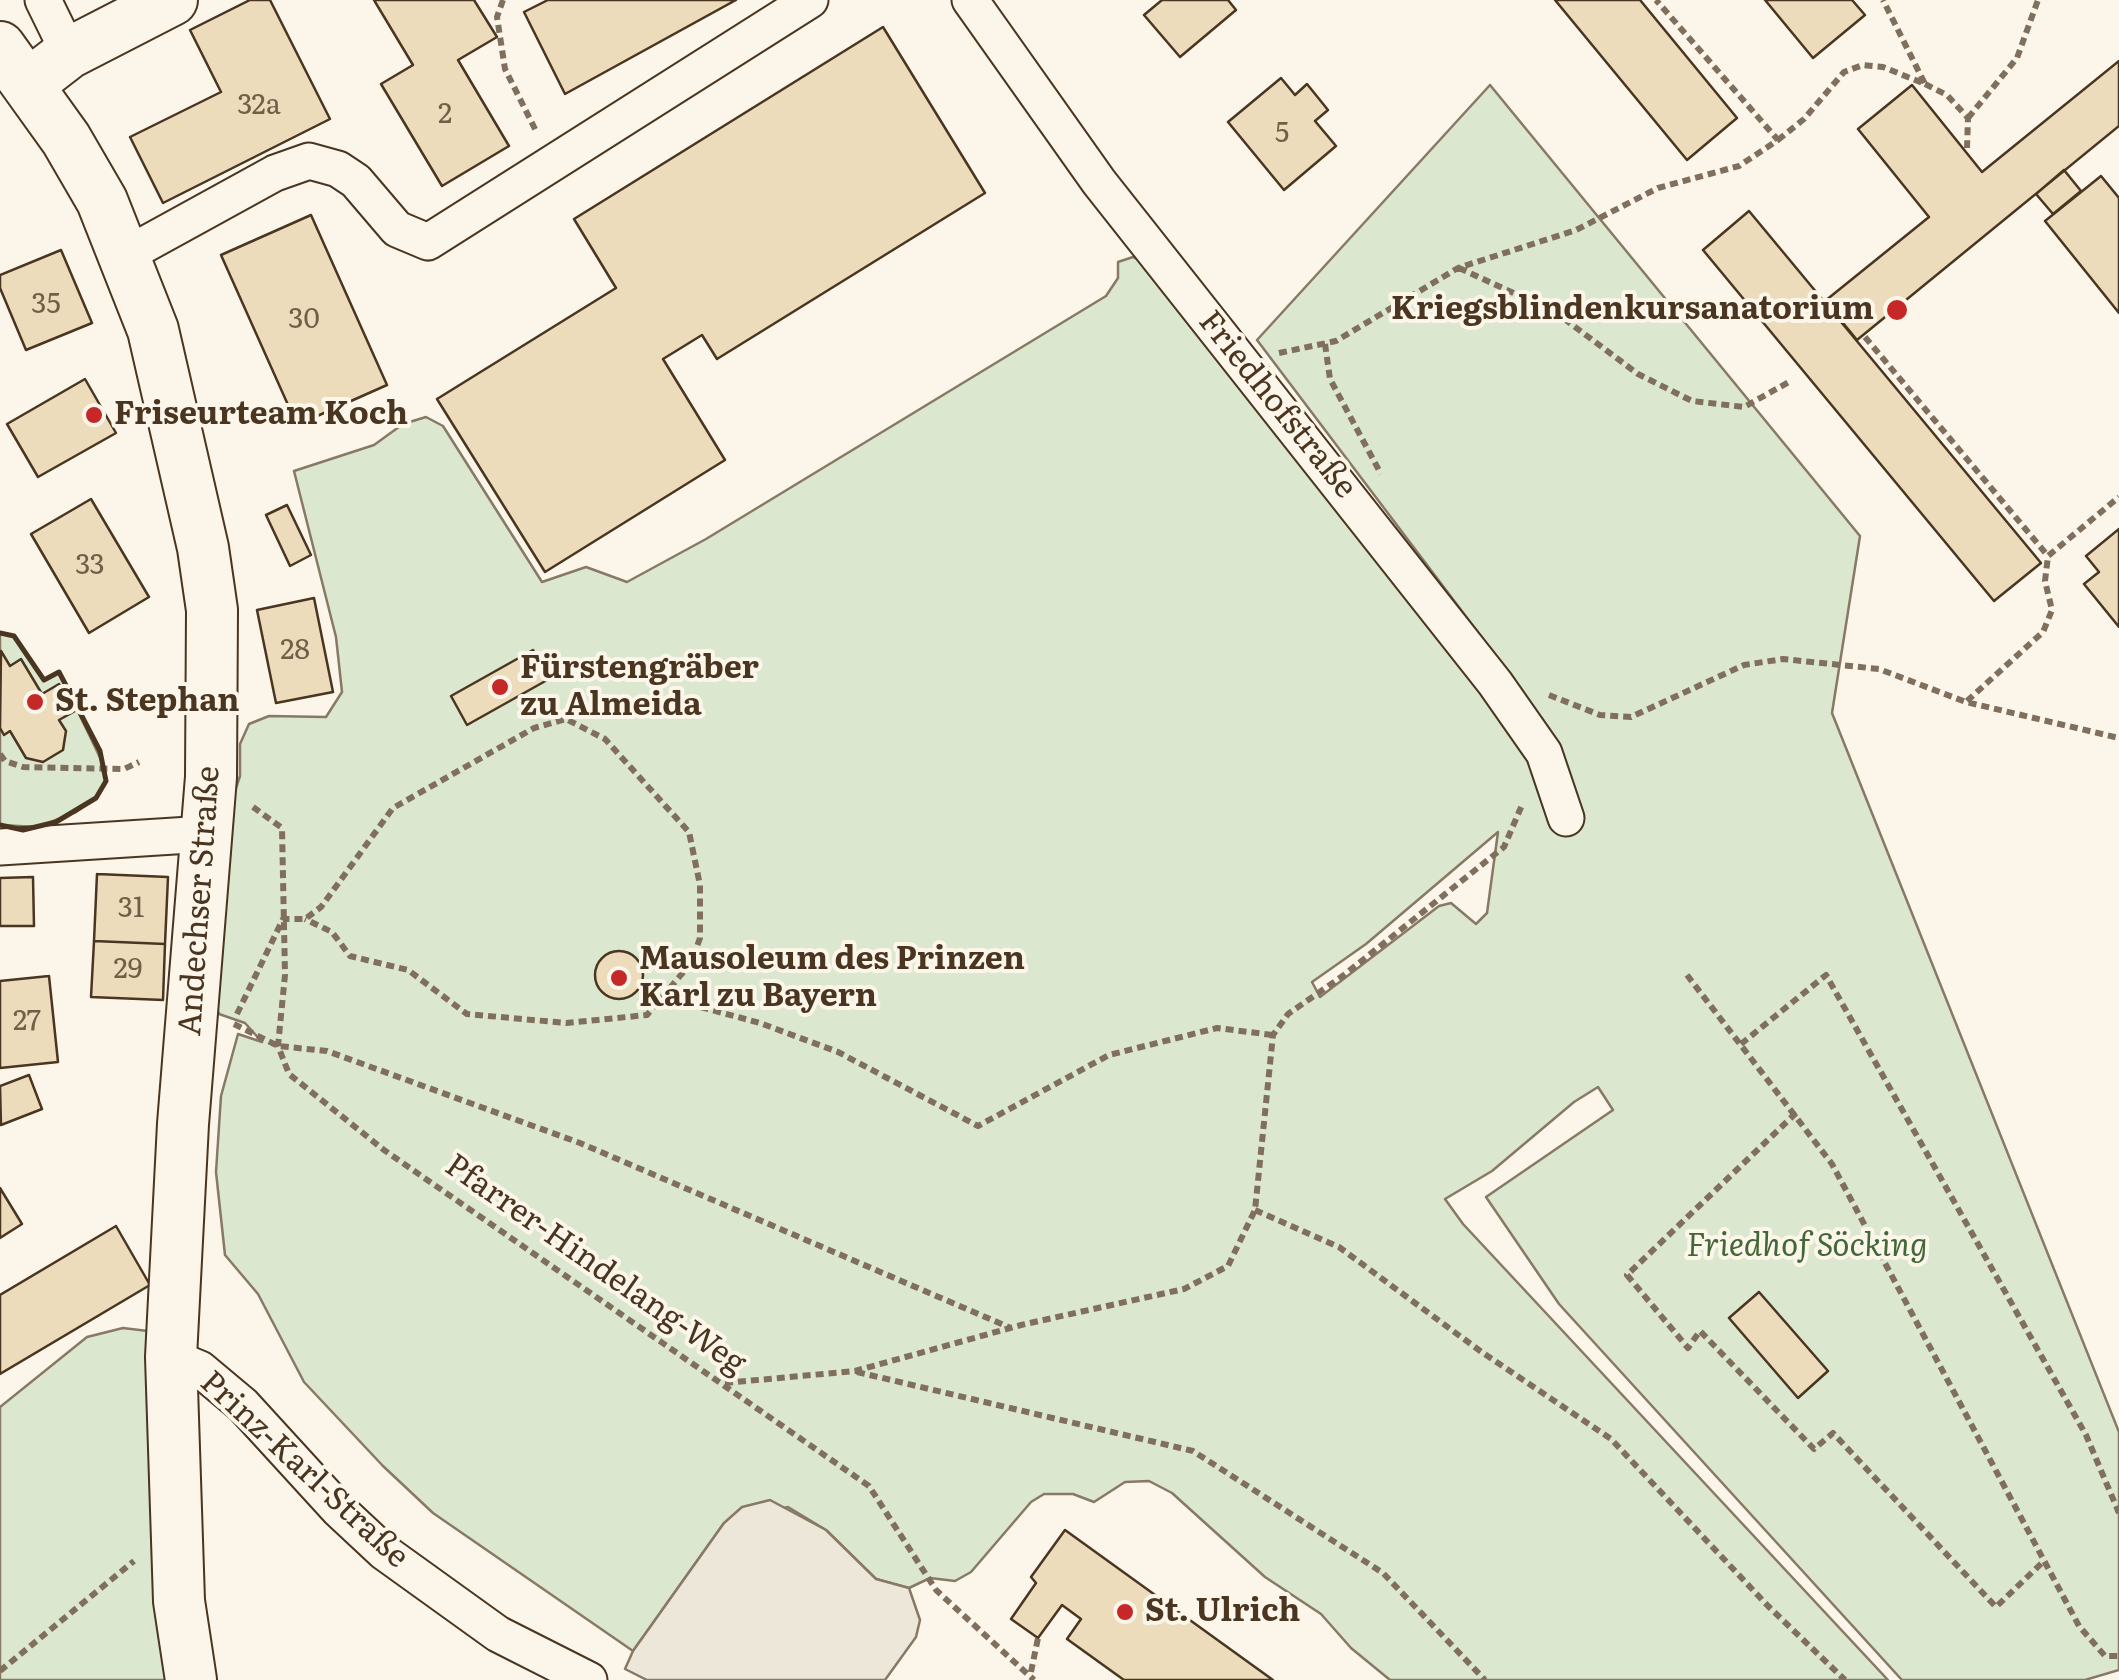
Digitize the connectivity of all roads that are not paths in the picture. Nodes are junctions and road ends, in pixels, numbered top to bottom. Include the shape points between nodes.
1 (43, 0) edge
2 (172, 0) edge
3 (810, 0) edge
4 (970, 0) edge
5 (69, 52) junction
6 (14, 65) edge
7 (124, 256) junction
8 (1566, 818) dead end
9 (206, 834) junction
10 (0, 847) edge
11 (171, 1358) junction
12 (191, 1680) edge
13 (589, 1680) edge

1 - 5 street
2 - 5 street
3 - 7 street via 428,242 397,229 356,181 308,161
4 - 8 street, Friedhofstraße via 1099,182 1436,605 1544,753
5 - 6 street
6 - 7 street, Andechser Straße via 102,201
7 - 9 street, Andechser Straße via 162,365 212,610
9 - 10 street
9 - 11 street, Andechser Straße
11 - 12 street, Andechser Straße via 178,1600
11 - 13 street, Prinz-Karl-Straße via 200,1369 244,1404 384,1552 498,1634

